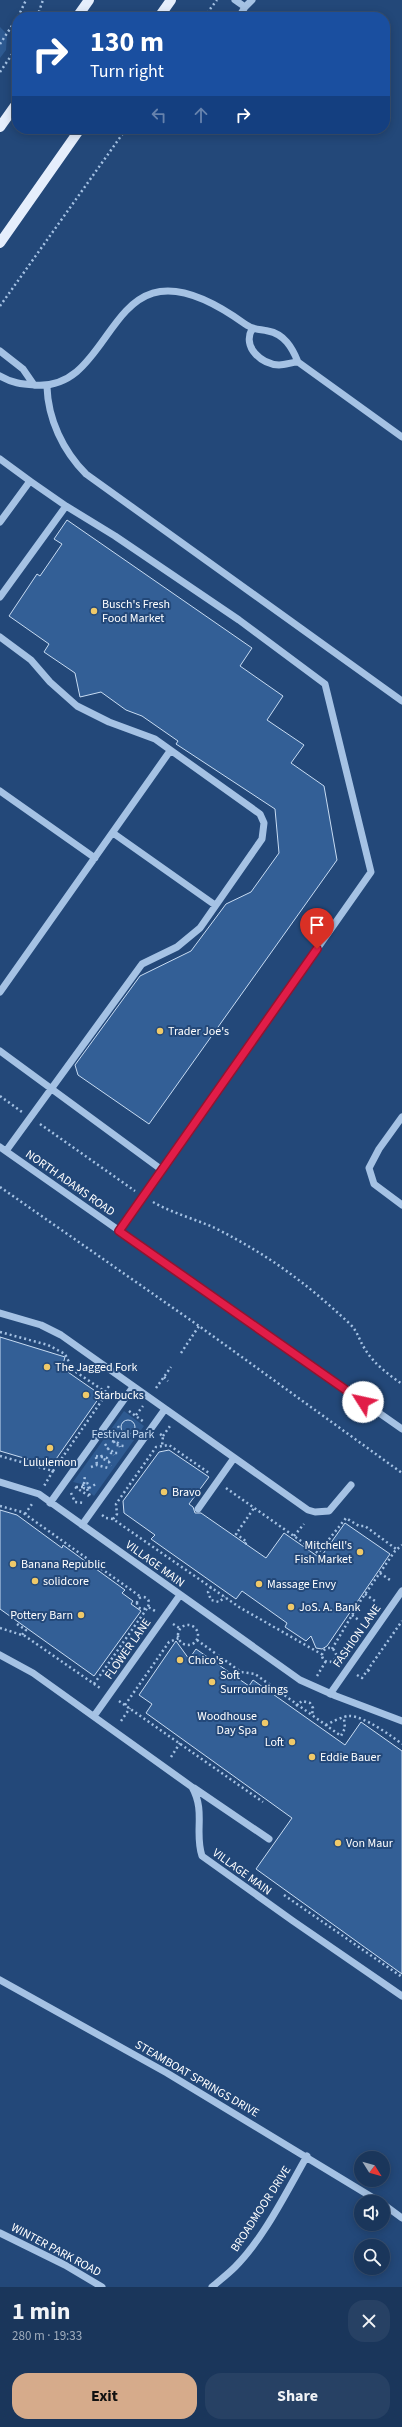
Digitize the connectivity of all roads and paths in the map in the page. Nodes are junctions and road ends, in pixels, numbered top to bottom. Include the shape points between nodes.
1 (26, 0) edge
2 (43, 0) edge
3 (89, 0) edge
4 (171, 0) edge
5 (217, 0) edge
6 (235, 0) edge
7 (252, 0) edge
8 (245, 7) junction
9 (20, 12) edge
10 (39, 12) edge
11 (81, 12) edge
12 (163, 12) edge
13 (208, 12) edge
14 (242, 12) edge
15 (12, 26) edge
16 (0, 44) edge
17 (12, 54) edge
18 (0, 72) edge
19 (12, 110) edge
20 (0, 127) edge
21 (76, 134) edge
22 (122, 134) edge
23 (0, 243) edge
24 (0, 306) edge
25 (252, 329) junction
26 (0, 351) edge
27 (298, 362) junction
28 (0, 376) edge
29 (34, 385) junction
30 (48, 387) junction
31 (402, 437) edge
32 (0, 459) edge
33 (30, 481) junction
34 (66, 506) junction
35 (0, 522) edge
36 (0, 597) edge
37 (0, 638) edge
38 (402, 701) edge
39 (170, 751) junction
40 (0, 791) edge
41 (113, 833) junction
42 (95, 858) junction
43 (216, 905) junction
44 (0, 992) edge
45 (0, 1051) edge
46 (51, 1088) junction
47 (0, 1096) edge
48 (30, 1117) junction
49 (402, 1117) edge
50 (3, 1149) edge
51 (162, 1170) junction
52 (0, 1187) edge
53 (144, 1196) junction
54 (402, 1205) edge
55 (119, 1231) junction
56 (0, 1313) edge
57 (199, 1326) junction
58 (0, 1332) edge
59 (181, 1353) dead end
60 (171, 1367) dead end
61 (164, 1378) junction
62 (168, 1381) dead end
63 (402, 1384) edge
64 (108, 1386) dead end
65 (133, 1387) junction
66 (155, 1389) dead end
67 (106, 1393) junction
68 (116, 1399) dead end
69 (143, 1406) dead end
70 (125, 1408) dead end
71 (165, 1409) junction
72 (136, 1415) junction
73 (146, 1423) dead end
74 (118, 1426) dead end
75 (170, 1426) dead end
76 (402, 1429) edge
77 (157, 1432) dead end
78 (132, 1436) dead end
79 (163, 1436) junction
80 (110, 1437) dead end
81 (108, 1440) dead end
82 (112, 1441) junction
83 (105, 1444) dead end
84 (120, 1446) junction
85 (125, 1446) dead end
86 (162, 1446) junction
87 (107, 1448) junction
88 (114, 1454) junction
89 (0, 1456) edge
90 (96, 1456) dead end
91 (102, 1456) junction
92 (234, 1458) junction
93 (109, 1461) junction
94 (97, 1465) dead end
95 (53, 1471) junction
96 (209, 1473) dead end
97 (402, 1473) edge
98 (0, 1482) edge
99 (71, 1485) dead end
100 (351, 1485) dead end
101 (44, 1486) dead end
102 (75, 1487) junction
103 (83, 1487) junction
104 (224, 1487) dead end
105 (87, 1489) junction
106 (72, 1491) dead end
107 (90, 1496) junction
108 (92, 1500) dead end
109 (50, 1503) junction
110 (32, 1504) dead end
111 (0, 1506) edge
112 (254, 1508) junction
113 (198, 1509) dead end
114 (99, 1510) dead end
115 (25, 1514) junction
116 (113, 1519) junction
117 (304, 1524) dead end
118 (82, 1525) junction
119 (294, 1536) junction
120 (246, 1544) dead end
121 (402, 1545) edge
122 (396, 1549) junction
123 (380, 1572) junction
124 (390, 1580) dead end
125 (211, 1587) junction
126 (402, 1592) edge
127 (365, 1594) junction
128 (180, 1595) junction
129 (140, 1597) junction
130 (225, 1597) junction
131 (375, 1601) dead end
132 (148, 1607) junction
133 (155, 1611) dead end
134 (352, 1615) junction
135 (360, 1621) dead end
136 (198, 1622) dead end
137 (402, 1622) edge
138 (17, 1624) dead end
139 (173, 1624) dead end
140 (0, 1628) edge
141 (194, 1628) junction
142 (181, 1629) junction
143 (22, 1635) junction
144 (179, 1638) junction
145 (197, 1640) junction
146 (332, 1649) junction
147 (0, 1655) edge
148 (323, 1655) junction
149 (335, 1658) junction
150 (326, 1661) junction
151 (340, 1662) dead end
152 (368, 1670) junction
153 (371, 1673) dead end
154 (357, 1675) dead end
155 (317, 1676) dead end
156 (94, 1684) junction
157 (101, 1688) dead end
158 (330, 1694) junction
159 (310, 1697) dead end
160 (118, 1700) dead end
161 (308, 1702) junction
162 (125, 1705) junction
163 (296, 1706) junction
164 (130, 1708) junction
165 (312, 1715) junction
166 (94, 1716) junction
167 (344, 1719) junction
168 (121, 1721) dead end
169 (402, 1721) edge
170 (325, 1725) junction
171 (180, 1743) junction
172 (402, 1744) edge
173 (170, 1757) dead end
174 (192, 1787) junction
175 (263, 1802) dead end
176 (269, 1839) dead end
177 (284, 1895) dead end
178 (402, 1977) edge
179 (0, 1980) edge
180 (402, 1996) edge
181 (307, 2156) junction
182 (369, 2195) edge
183 (390, 2209) edge
184 (402, 2218) edge
185 (0, 2233) edge
186 (102, 2287) edge
187 (212, 2287) edge

1 - 9 path
2 - 10 path
3 - 11 main road
4 - 12 main road
5 - 13 path
6 - 8 street
7 - 8 street
8 - 14 street
15 - 16 path
17 - 18 path
19 - 20 main road
21 - 23 main road
22 - 24 path
25 - 27 street via 267,330 281,336 294,350
25 - 27 street via 249,335 251,348 259,358 278,365
25 - 30 street via 198,295 186,291 160,291 144,297 131,307 79,370
26 - 29 street via 23,369
27 - 31 street
28 - 29 street via 21,385
29 - 30 street
30 - 38 street via 48,403 62,444 86,474
32 - 33 street
33 - 34 street
33 - 35 street
34 - 36 street
34 - 51 street via 239,620 324,684 371,872
37 - 39 street via 31,660 50,682 77,706 155,740
39 - 41 street
39 - 43 street via 260,814 264,823 262,838
40 - 42 street
41 - 42 street
41 - 43 street
42 - 44 street
43 - 46 street via 200,928 177,947 142,964
45 - 46 street
46 - 48 street
46 - 51 street
47 - 48 path
48 - 50 street
48 - 53 path
49 - 54 street via 378,1149 369,1168 374,1184
50 - 55 street, NORTH ADAMS ROAD
51 - 53 street
52 - 57 path
53 - 55 street
53 - 63 path via 155,1204 242,1242 296,1276 357,1331 365,1350
55 - 76 street, NORTH ADAMS ROAD
56 - 65 street via 41,1325 61,1335
57 - 59 path
57 - 97 path
58 - 67 path via 48,1345 65,1354 73,1370
60 - 61 path
61 - 62 path
61 - 66 path
64 - 67 path
65 - 71 street
65 - 109 street
67 - 68 path
67 - 95 path
69 - 72 path
70 - 72 path
71 - 92 street
71 - 118 street
72 - 73 path
74 - 78 path via 118,1433 125,1439
75 - 79 path
77 - 79 path
79 - 86 path
80 - 82 path
81 - 82 path
82 - 84 path
83 - 87 path
84 - 85 path
84 - 88 path via 120,1452
86 - 96 path via 169,1445
86 - 116 path via 156,1447 116,1504 117,1514
87 - 88 path
87 - 91 path via 101,1450
88 - 93 path via 115,1460
89 - 95 path
90 - 91 path
91 - 93 path
92 - 100 street via 298,1504 315,1512 329,1511
92 - 113 street
93 - 94 path via 110,1467 103,1468
95 - 101 path
98 - 109 street, VILLAGE MAIN via 33,1491
99 - 102 path
102 - 103 path
102 - 107 path
103 - 105 path
103 - 105 path via 87,1484
104 - 112 path
105 - 107 path
106 - 107 path via 72,1497 78,1503 84,1503
107 - 108 path
109 - 118 street, VILLAGE MAIN
110 - 115 path
111 - 115 path
112 - 119 path
112 - 120 path via 236,1534 247,1542
114 - 116 path via 106,1518
115 - 129 path
116 - 125 path
117 - 119 path
118 - 128 street, VILLAGE MAIN
119 - 122 path via 318,1553 346,1518 359,1526 365,1526
121 - 122 path
122 - 123 path
123 - 124 path
123 - 127 path
125 - 130 path
125 - 130 path via 208,1592 211,1600 219,1602
126 - 158 street, FASHION LANE
127 - 131 path
127 - 134 path
128 - 158 street, VILLAGE MAIN via 300,1680
128 - 166 street, FLOWER LANE
129 - 132 path via 148,1599
129 - 132 path via 137,1606 142,1609
130 - 148 path
132 - 133 path
132 - 156 path
134 - 135 path
134 - 146 path
136 - 141 path
137 - 152 path
138 - 143 path via 26,1630
139 - 142 path
140 - 143 path
141 - 142 path via 189,1626
141 - 145 path via 198,1634
142 - 144 path
143 - 156 path
144 - 145 path via 182,1643 188,1645
144 - 162 path via 169,1642
145 - 163 path via 242,1672 255,1674
146 - 148 path via 327,1649
146 - 149 path via 336,1653
147 - 166 street via 24,1666
148 - 150 path
149 - 150 path
149 - 151 path
150 - 155 path
152 - 153 path
152 - 154 path via 362,1678
156 - 157 path
158 - 169 street, VILLAGE MAIN
159 - 161 path
160 - 162 path
161 - 163 path via 302,1701
161 - 165 path via 314,1708
162 - 164 path
163 - 165 path
164 - 168 path
164 - 171 path
165 - 170 path
166 - 174 street
167 - 170 path
167 - 170 path via 345,1728 341,1736
167 - 172 path via 350,1716 359,1718 391,1735
171 - 173 path
171 - 175 path
174 - 176 street
174 - 180 street, VILLAGE MAIN via 201,1812 199,1841 202,1856
177 - 178 path
179 - 181 street, STEAMBOAT SPRINGS DRIVE via 167,2073
181 - 182 street, STEAMBOAT SPRINGS DRIVE
181 - 187 street, BROADMOOR DRIVE via 275,2212 246,2254
183 - 184 street
185 - 186 street, WINTER PARK ROAD via 65,2265

